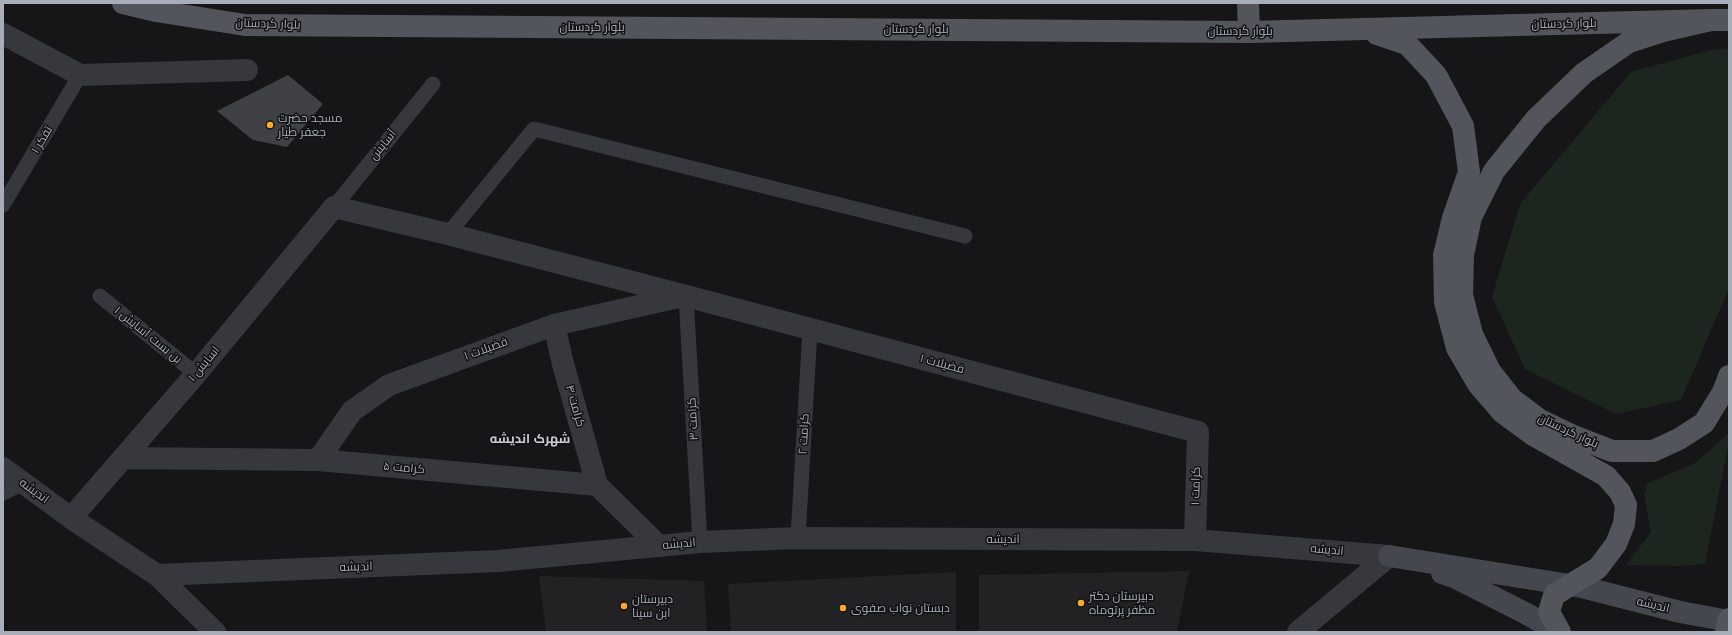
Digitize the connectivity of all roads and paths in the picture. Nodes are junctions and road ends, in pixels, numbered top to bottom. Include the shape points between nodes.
1 (123, 3) edge
2 (1248, 3) edge
3 (1720, 20) edge
4 (1365, 29) junction
5 (1249, 32) junction
6 (3, 34) edge
7 (247, 70) dead end
8 (80, 75) junction
9 (433, 84) dead end
10 (3, 205) edge
11 (334, 207) junction
12 (448, 234) junction
13 (965, 236) dead end
14 (100, 296) dead end
15 (686, 296) junction
16 (554, 325) junction
17 (810, 330) junction
18 (196, 374) junction
19 (1729, 376) edge
20 (1198, 432) joint
21 (123, 458) junction
22 (318, 460) junction
23 (3, 468) edge
24 (23, 483) junction
25 (597, 485) junction
26 (3, 493) edge
27 (71, 518) junction
28 (798, 538) junction
29 (1195, 540) junction
30 (700, 542) junction
31 (659, 546) junction
32 (1389, 556) junction
33 (157, 575) junction
34 (1569, 585) junction
35 (1729, 620) edge
36 (215, 632) edge
37 (1298, 632) edge
38 (1559, 632) edge
39 (1726, 632) edge

1 - 5 main road, بلوار کردستان via 156,11 246,25
2 - 5 main road
3 - 4 main road, بلوار کردستان
3 - 19 main road, بلوار کردستان via 1663,31 1629,42 1584,73 1536,119 1494,171 1471,217 1463,255 1462,295 1472,334 1490,371 1512,399 1540,420 1612,451 1653,451 1704,423 1723,392
4 - 5 main road, بلوار کردستان
4 - 34 main road via 1407,44 1436,75 1463,126 1469,172 1453,218 1444,255 1445,302 1457,348 1478,384 1502,413 1533,435 1606,476 1620,492 1626,505 1624,524 1616,544 1598,568
6 - 8 street
7 - 8 street
8 - 10 lane, تفکر ۱
9 - 11 lane, آسایش
11 - 12 street, فضیلات ۱
11 - 18 street, اسایش ۱
12 - 13 lane via 534,129
12 - 15 street, فضیلات ۱
14 - 18 lane, بن بست آسایش ۱
15 - 16 street, فضیلات ۱
15 - 17 street, فضیلات ۱
15 - 30 lane, کرامت ۳
16 - 22 street, فضیلات ۱ via 389,385 352,411
16 - 25 street, کرامت ۴
17 - 20 street, فضیلات ۱
17 - 28 lane, کرامت ۲
18 - 21 street, اسایش ۱
20 - 29 street, کرامت ۱
21 - 22 street, کرامت ۵
21 - 27 street, اسایش ۱
22 - 25 street, کرامت ۵
23 - 24 street, اندیشه
24 - 26 lane
24 - 27 street, اندیشه
25 - 31 street
27 - 33 street, اندیشه
28 - 29 street, اندیشه
28 - 30 street, اندیشه
29 - 32 street, اندیشه
30 - 31 street, اندیشه
31 - 33 street, اندیشه via 498,561
32 - 34 main road, اندیشه
32 - 37 street
32 - 38 main road, اندیشه via 1454,577
33 - 36 street
34 - 35 main road, اندیشه via 1680,612
34 - 38 main road via 1554,595 1549,612
35 - 39 main road

